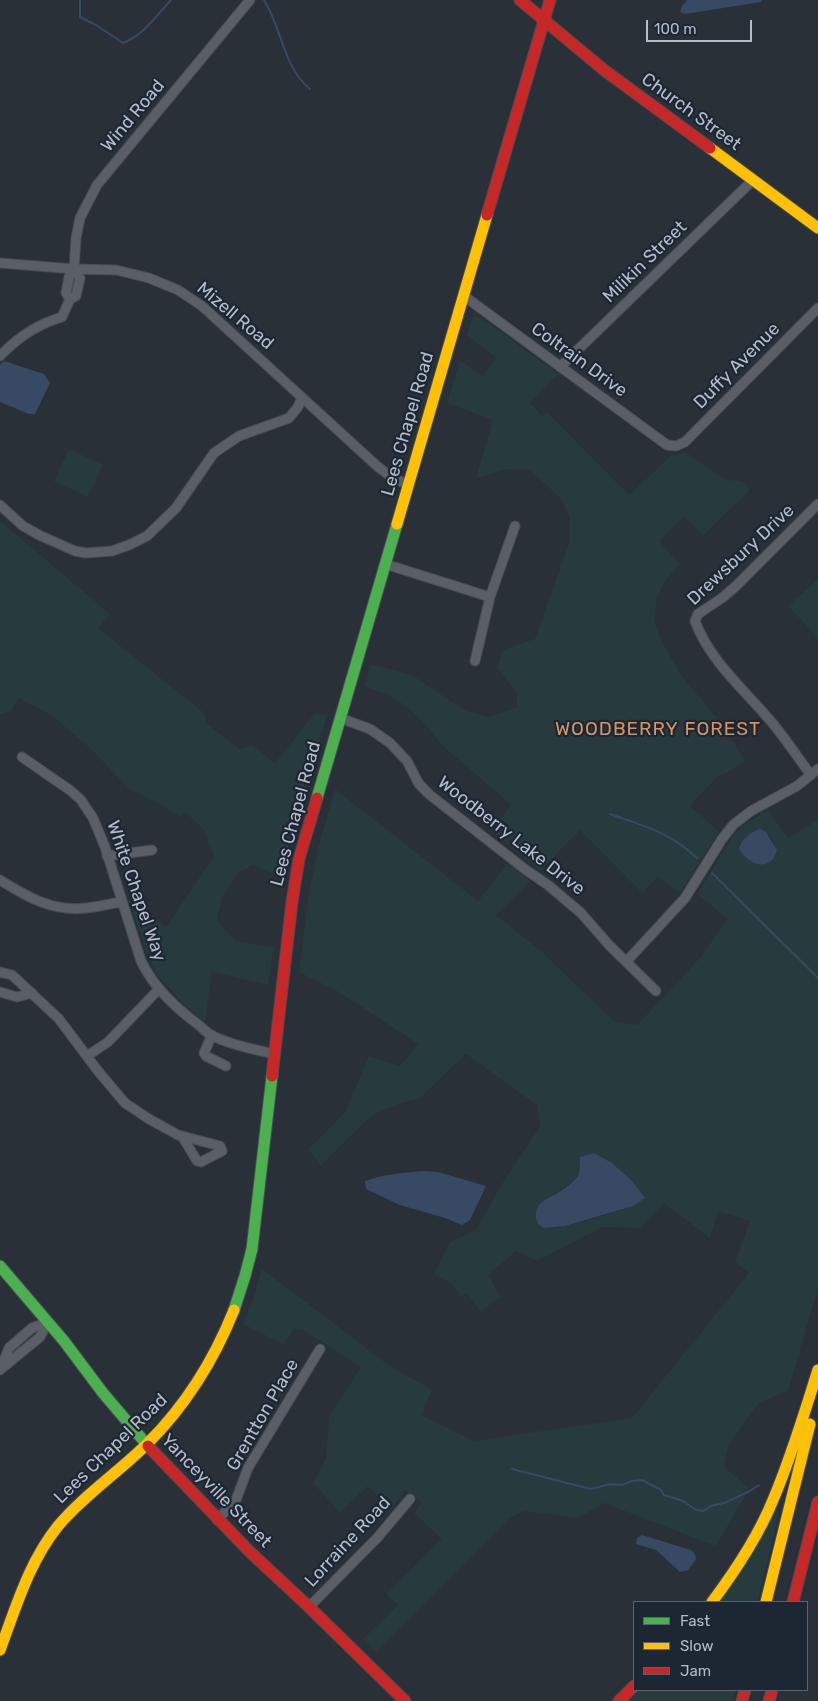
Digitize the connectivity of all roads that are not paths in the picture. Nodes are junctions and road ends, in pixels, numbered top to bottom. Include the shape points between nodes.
1 (250, 0) edge
2 (520, 0) edge
3 (550, 0) edge
4 (544, 21) junction
5 (753, 180) junction
6 (818, 228) edge
7 (0, 263) edge
8 (74, 269) junction
9 (464, 296) junction
10 (818, 308) edge
11 (0, 356) edge
12 (560, 367) junction
13 (302, 397) junction
14 (676, 446) joint
15 (408, 485) junction
16 (818, 504) edge
17 (0, 505) edge
18 (515, 526) dead end
19 (385, 564) junction
20 (490, 598) junction
21 (475, 661) dead end
22 (340, 718) junction
23 (22, 757) dead end
24 (814, 772) edge
25 (152, 850) dead end
26 (108, 856) junction
27 (0, 880) edge
28 (121, 902) junction
29 (626, 962) junction
30 (0, 972) edge
31 (159, 989) junction
32 (656, 991) dead end
33 (0, 992) edge
34 (32, 993) junction
35 (212, 1035) junction
36 (274, 1054) junction
37 (87, 1056) junction
38 (226, 1066) dead end
39 (182, 1136) junction
40 (0, 1266) edge
41 (48, 1322) junction
42 (18, 1341) junction
43 (25, 1349) junction
44 (320, 1349) dead end
45 (0, 1370) edge
46 (818, 1370) edge
47 (818, 1390) edge
48 (147, 1444) junction
49 (410, 1499) dead end
50 (818, 1502) edge
51 (218, 1520) junction
52 (713, 1601) edge
53 (766, 1601) edge
54 (793, 1601) edge
55 (309, 1607) junction
56 (0, 1650) edge
57 (633, 1687) edge
58 (405, 1701) edge
59 (619, 1701) edge

1 - 8 street, Wind Road via 97,185 80,218
2 - 4 main road, Church Street
3 - 4 main road, Lees Chapel Road
4 - 5 main road, Church Street via 604,70
4 - 9 main road, Lees Chapel Road
5 - 6 main road, Church Street
5 - 12 street, Milikin Street
7 - 8 street, Mizell Road
8 - 11 street, Wind Road via 66,293 70,299 62,318 45,322
8 - 13 street, Mizell Road via 116,270 149,278 178,290 202,306
9 - 12 street, Coltrain Drive
9 - 15 main road, Lees Chapel Road
10 - 14 street, Duffy Avenue via 685,442
12 - 14 street, Coltrain Drive via 667,445
13 - 15 street, Mizell Road via 390,476
13 - 17 street via 289,418 239,436 214,453 176,508 147,536 130,545 112,551 75,551 23,526
15 - 19 main road, Lees Chapel Road
16 - 24 street, Drewsbury Drive via 736,586 698,614 695,621 712,654
18 - 20 street
19 - 20 street
19 - 22 main road, Lees Chapel Road
20 - 21 street
22 - 29 street, Woodberry Lake Drive via 370,730 390,743 430,795 576,908
22 - 36 main road, Lees Chapel Road via 294,882
23 - 26 street, White Chapel Way via 81,800 93,818
24 - 29 street via 733,826 685,898
25 - 26 street
26 - 28 street, White Chapel Way
27 - 28 street via 32,899 62,908 88,908
28 - 31 street, White Chapel Way via 141,961
29 - 32 street, Woodberry Lake Drive
30 - 34 street via 12,975
31 - 35 street, White Chapel Way
31 - 37 street via 108,1042
33 - 34 street via 17,997
34 - 37 street via 59,1019
35 - 36 street, White Chapel Way
35 - 38 street via 204,1053
36 - 48 main road, Lees Chapel Road via 252,1249 238,1300 204,1372 175,1413
37 - 39 street via 125,1102
39 - 39 street via 220,1146 222,1151 197,1161
40 - 41 main road, Yanceyville Street
41 - 42 street via 32,1328
41 - 43 street via 40,1337
41 - 48 main road, Yanceyville Street
42 - 43 street
42 - 45 street via 9,1348
43 - 45 street
44 - 51 street, Grentton Place via 248,1468 236,1500
46 - 52 main road via 770,1508 736,1568
47 - 53 main road
48 - 51 main road, Yanceyville Street
48 - 56 main road, Lees Chapel Road via 74,1509 50,1536 31,1570
49 - 55 street, Lorraine Road via 377,1538
50 - 54 main road
51 - 55 main road, Yanceyville Street
55 - 58 main road, Yanceyville Street
57 - 59 main road

